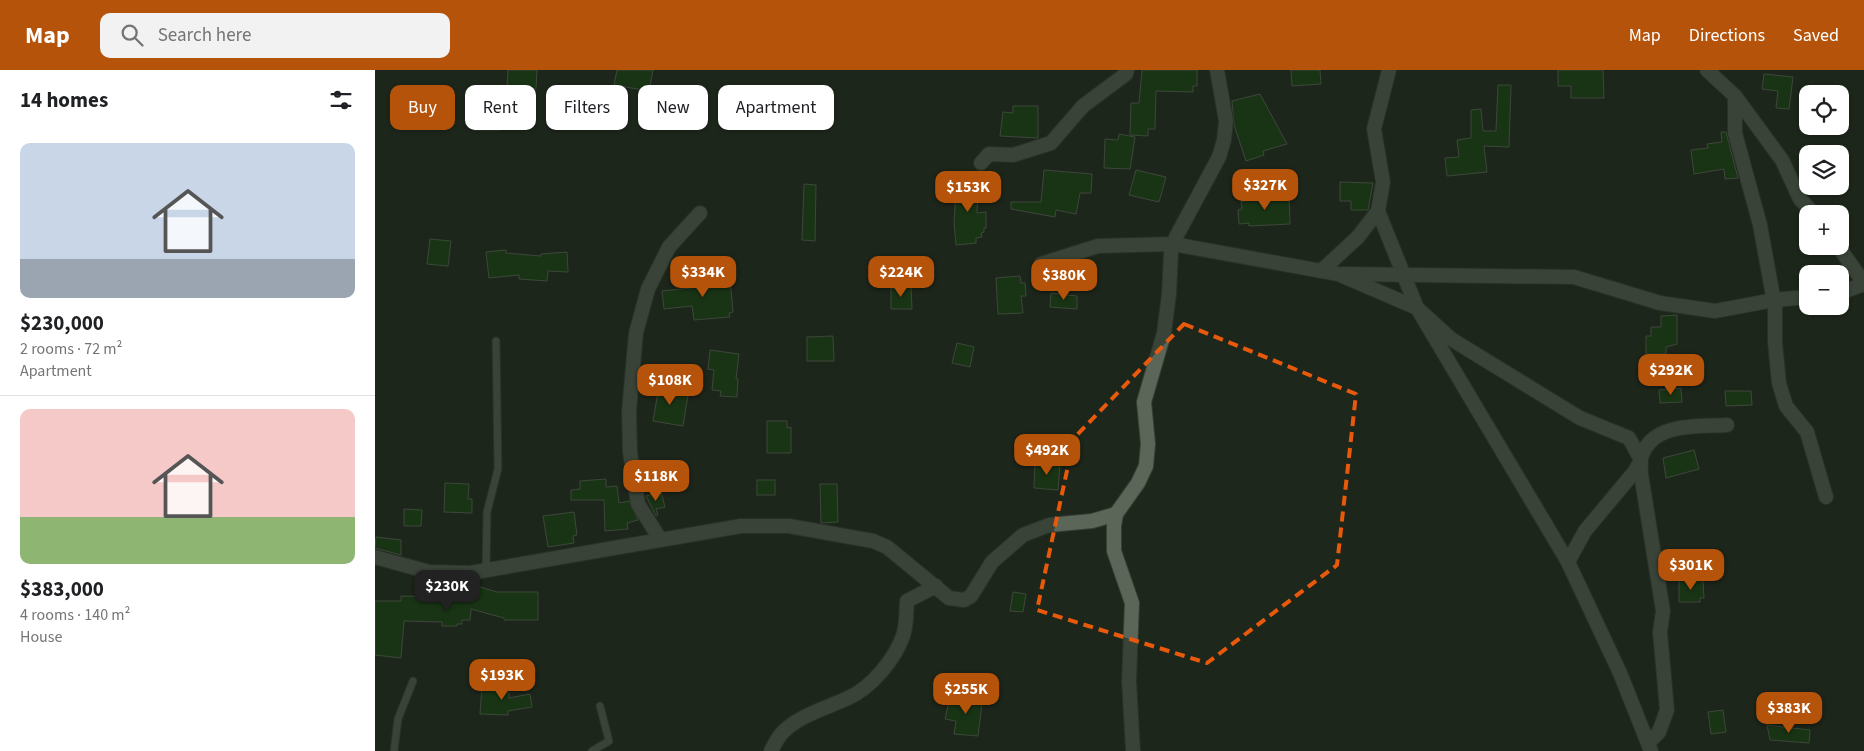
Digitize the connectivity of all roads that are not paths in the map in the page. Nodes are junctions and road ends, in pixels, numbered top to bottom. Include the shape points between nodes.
1 (1127, 70) edge
2 (1217, 70) edge
3 (1389, 70) edge
4 (1707, 70) edge
5 (1735, 96) junction
6 (981, 163) dead end
7 (1806, 205) edge
8 (1378, 211) junction
9 (700, 213) dead end
10 (1173, 244) junction
11 (1844, 255) edge
12 (1041, 264) dead end
13 (1321, 271) junction
14 (1403, 273) junction
15 (1337, 274) junction
16 (1864, 284) edge
17 (1849, 290) edge
18 (1799, 298) edge
19 (1774, 300) junction
20 (1417, 308) junction
21 (497, 341) dead end
22 (1727, 424) dead end
23 (1641, 460) junction
24 (1826, 497) dead end
25 (1116, 514) junction
26 (661, 539) junction
27 (375, 557) edge
28 (1568, 562) junction
29 (486, 570) junction
30 (935, 586) junction
31 (413, 681) dead end
32 (600, 706) dead end
33 (1650, 746) edge
34 (394, 751) edge
35 (592, 751) edge
36 (771, 751) edge
37 (1133, 751) edge

1 - 6 street via 1083,106 1051,143 1013,155 989,154
2 - 10 street via 1226,121 1224,140 1219,157
3 - 8 street via 1374,129 1383,182
4 - 5 street
5 - 7 street via 1782,160
5 - 19 street via 1735,133 1760,225
8 - 13 street via 1359,237
8 - 14 street
9 - 26 street via 669,247 648,289 636,333 629,411 630,452 638,504
10 - 12 street via 1098,246
10 - 13 street
10 - 25 street via 1164,333 1144,402 1148,444 1146,466
11 - 16 street
13 - 15 street
14 - 15 street
14 - 19 street via 1574,277 1660,303 1715,311
14 - 20 street
15 - 20 street
16 - 17 street
18 - 19 street
19 - 24 street via 1779,383 1786,406 1807,432
20 - 23 street via 1459,344 1580,418 1629,438
20 - 28 street
21 - 29 lane via 498,468 487,512
22 - 23 street via 1674,429 1656,435
23 - 28 street via 1585,531
23 - 33 street via 1663,611 1661,632 1667,710
25 - 30 street via 1092,521 1049,526 1023,535 992,562 968,599 949,598
25 - 37 street via 1114,551 1132,603 1129,682
26 - 29 street
26 - 30 street via 741,526 789,526 873,541 887,547
27 - 29 street via 446,574
28 - 33 street
30 - 36 street via 907,601 906,625 892,659 864,688 787,729
31 - 34 lane via 398,720
32 - 35 lane via 609,741

